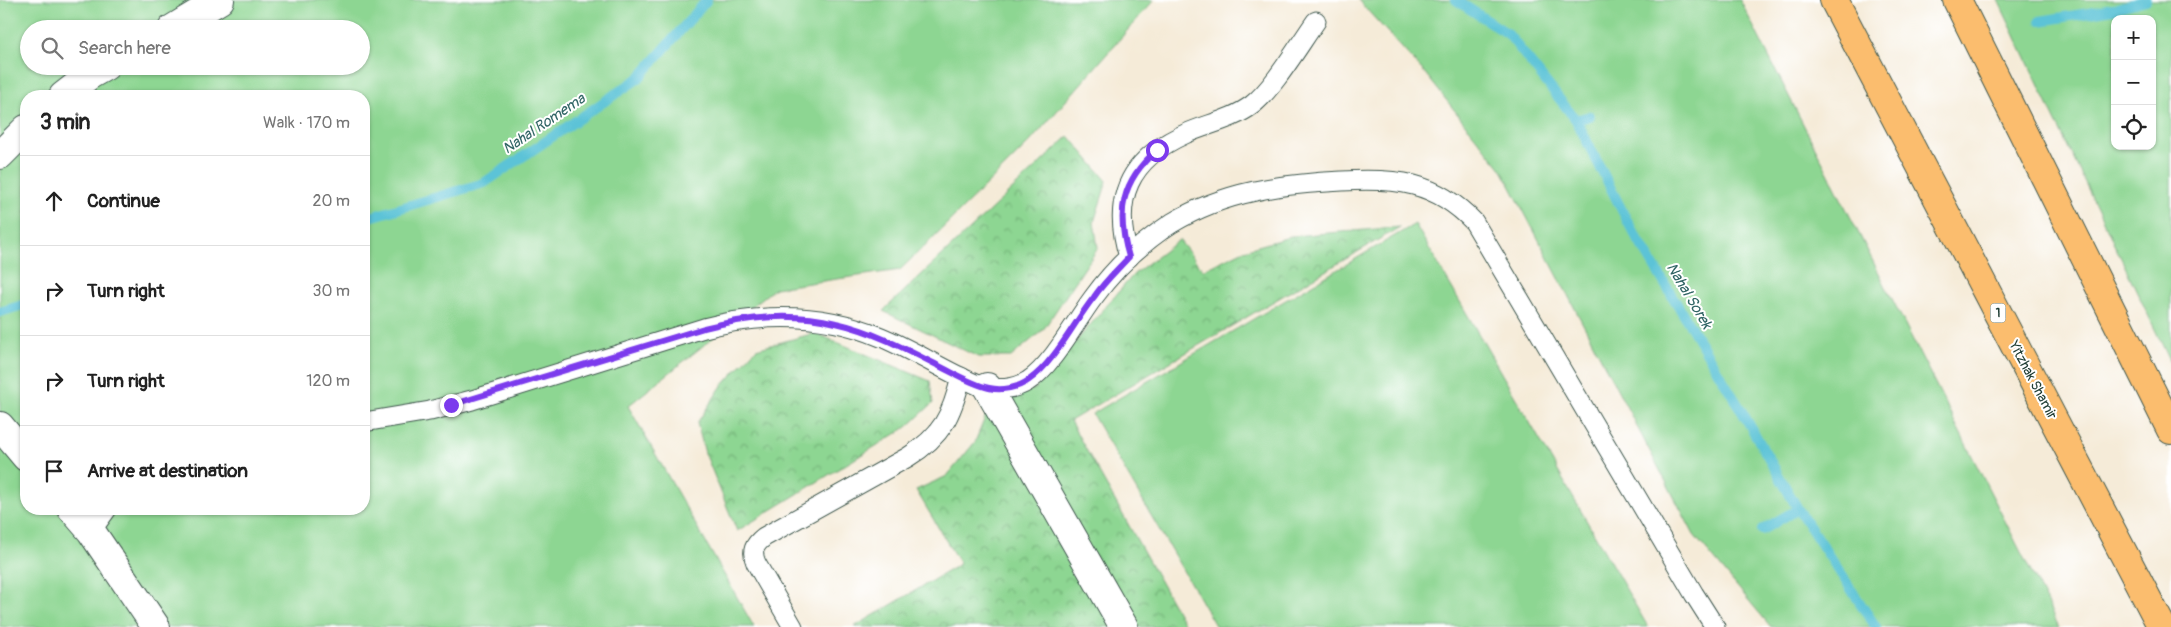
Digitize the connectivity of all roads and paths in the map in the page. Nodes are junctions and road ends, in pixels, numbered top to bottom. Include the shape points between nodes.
1 (220, 0) edge
2 (1834, 0) edge
3 (1957, 0) edge
4 (187, 20) edge
5 (1316, 21) dead end
6 (90, 75) edge
7 (71, 90) edge
8 (20, 135) edge
9 (0, 154) edge
10 (1129, 257) junction
11 (961, 377) junction
12 (987, 387) junction
13 (370, 421) edge
14 (0, 426) edge
15 (2171, 430) edge
16 (20, 449) edge
17 (77, 515) edge
18 (103, 515) edge
19 (91, 531) junction
20 (156, 627) edge
21 (793, 627) edge
22 (1124, 627) edge
23 (1715, 627) edge
24 (2162, 627) edge

1 - 4 street
2 - 24 highway, Yitzhak Shamir / 1
3 - 15 highway
5 - 10 lane via 1256,101 1239,113 1171,141 1145,161 1128,187 1123,202 1121,218
6 - 7 street
8 - 9 street
10 - 12 lane via 1094,297 1036,375 1010,388
10 - 23 lane via 1193,212 1257,189 1373,179 1411,184 1445,197 1465,212 1481,232
11 - 12 lane
11 - 13 lane via 857,328 813,318 769,317 726,322 451,405
11 - 21 lane via 954,406 946,422 927,444 755,545 756,563
12 - 22 street
14 - 16 street
17 - 19 street
18 - 19 lane
19 - 20 street

